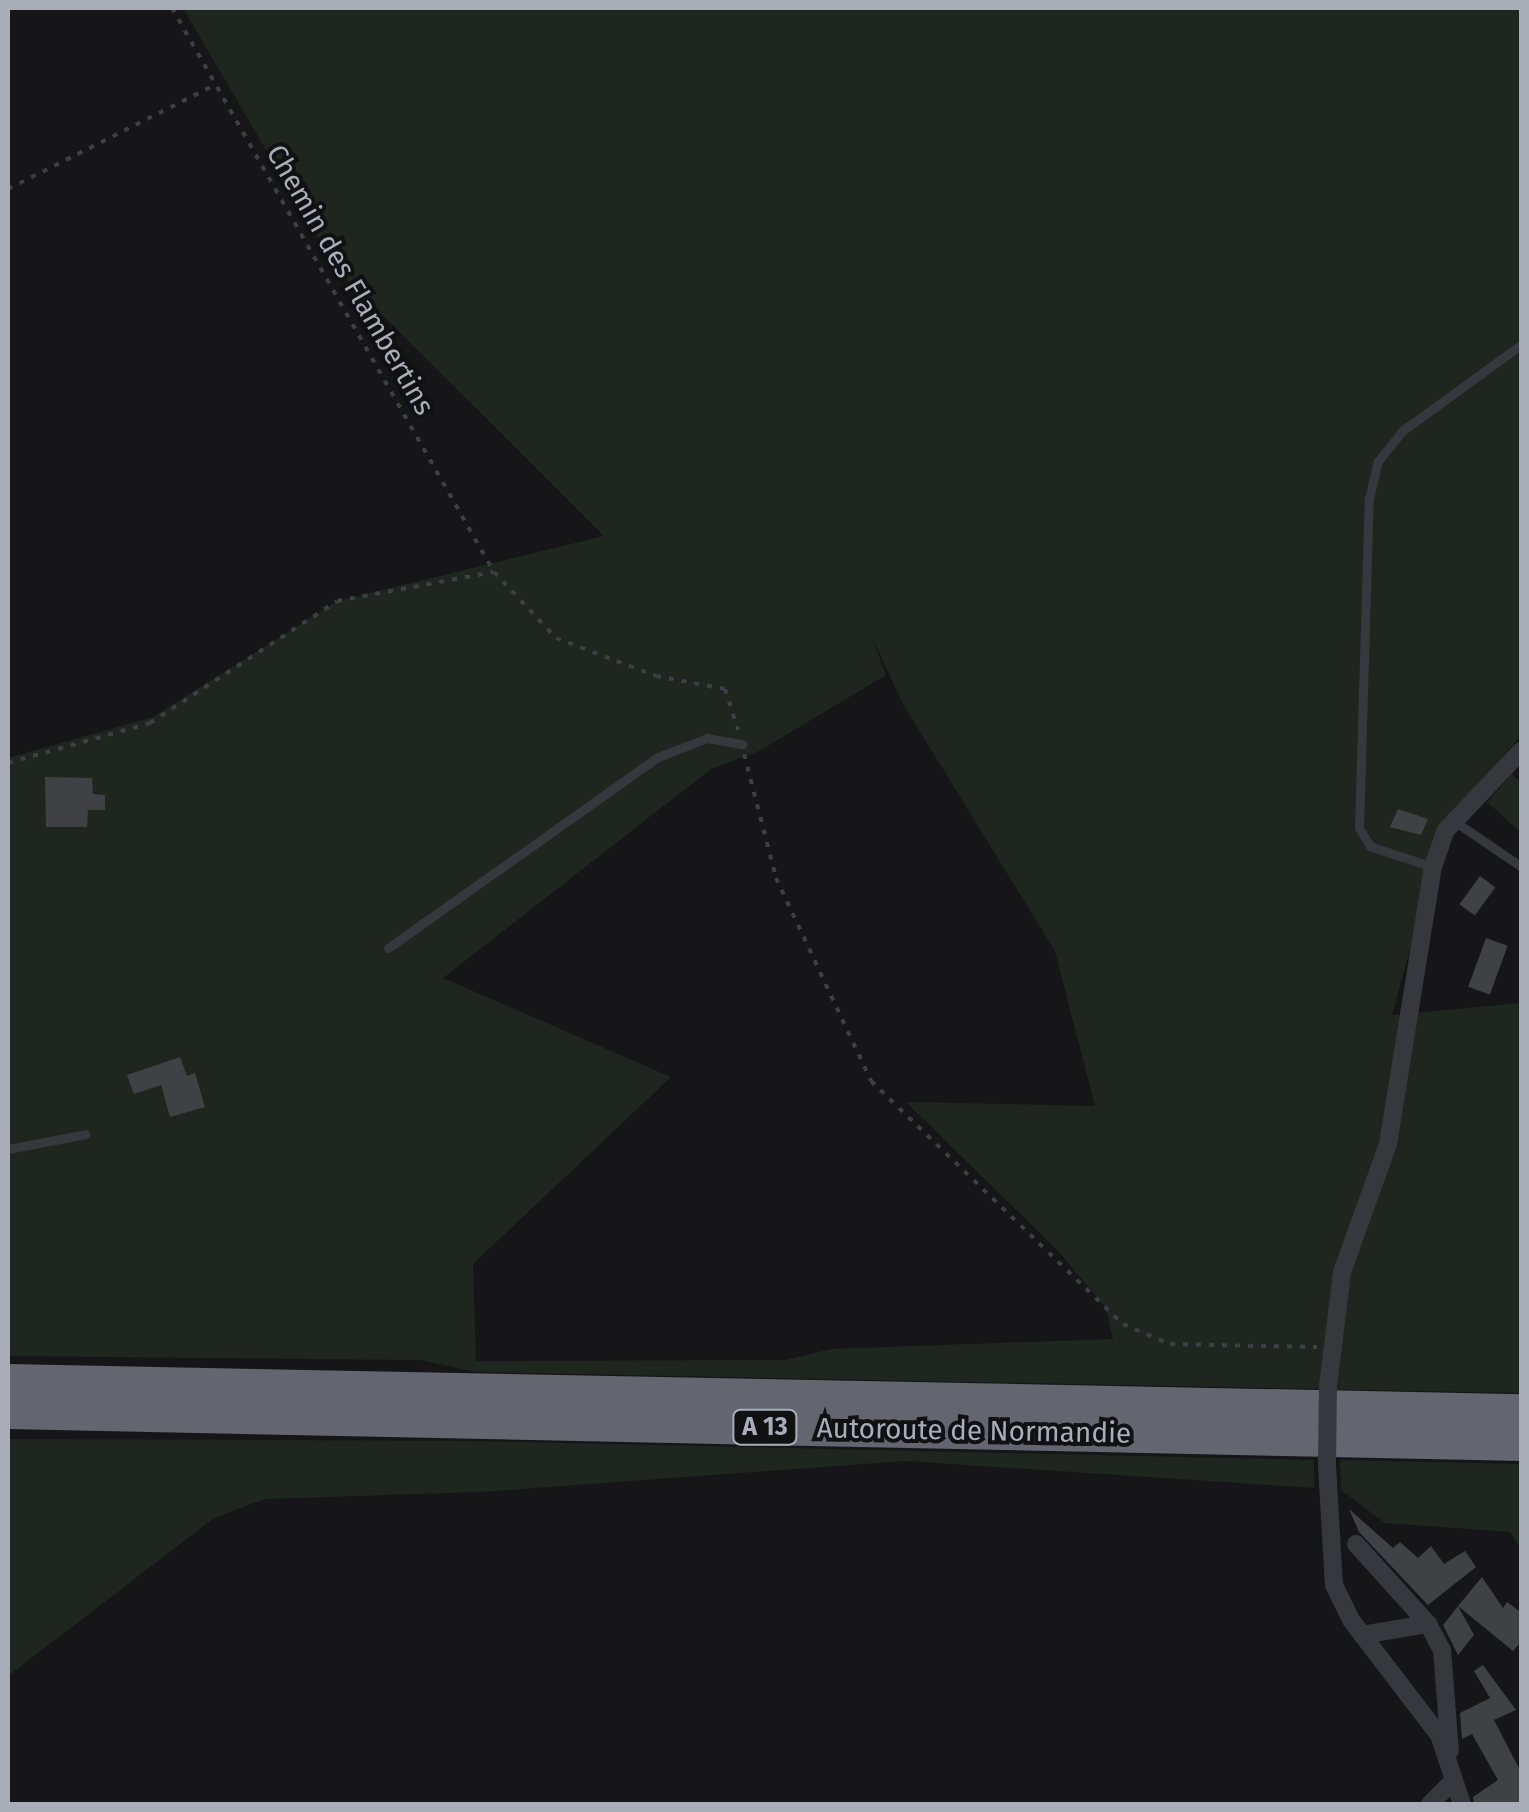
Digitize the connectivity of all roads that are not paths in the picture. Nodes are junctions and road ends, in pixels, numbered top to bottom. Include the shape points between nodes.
1 (1522, 344) edge
2 (742, 744) road end
3 (1522, 750) edge
4 (1454, 821) junction
5 (1433, 867) junction
6 (1522, 867) edge
7 (388, 948) dead end
8 (86, 1134) dead end
9 (8, 1149) edge
10 (8, 1382) edge
11 (1522, 1411) edge
12 (8, 1412) edge
13 (1522, 1443) edge
14 (1356, 1544) dead end
15 (1428, 1624) junction
16 (1362, 1635) junction
17 (1451, 1774) junction
18 (1430, 1804) edge
19 (1462, 1804) edge

1 - 5 lane via 1402,431 1378,461 1369,498 1359,828 1370,846
2 - 7 lane via 707,738 658,757
3 - 4 street
4 - 5 street
4 - 6 lane
5 - 16 street, bridge via 1388,1144 1342,1272 1328,1386 1334,1585
8 - 9 lane
10 - 11 highway, Autoroute de Normandie / A 13
12 - 13 highway, Autoroute de Normandie / A 13
14 - 15 street
15 - 16 street
15 - 17 street via 1448,1672
16 - 17 street via 1420,1704
17 - 18 street
17 - 19 street

